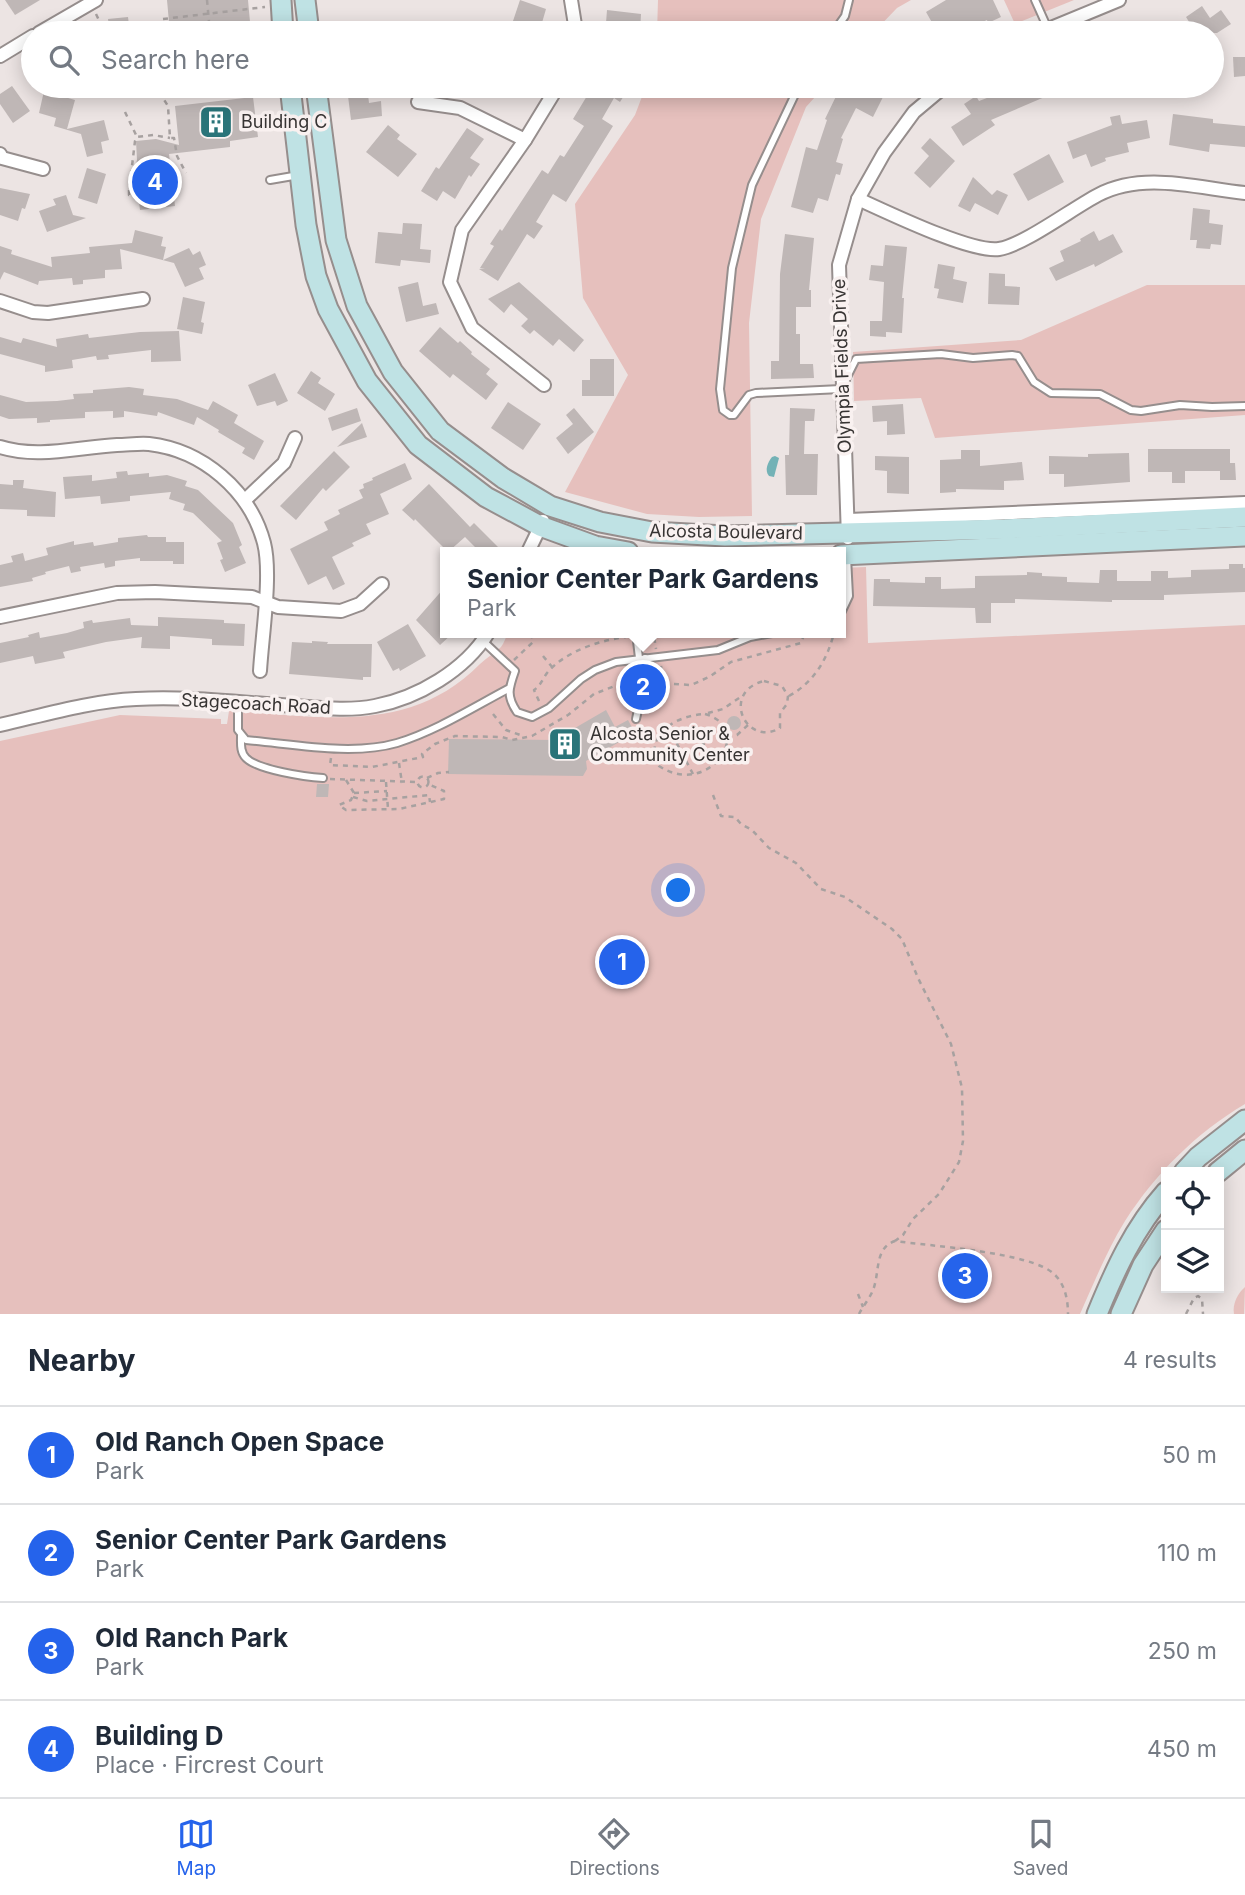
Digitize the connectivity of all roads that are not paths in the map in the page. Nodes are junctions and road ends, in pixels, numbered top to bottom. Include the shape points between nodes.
1 (305, 0) edge
2 (571, 0) edge
3 (849, 0) edge
4 (1035, 0) edge
5 (1119, 0) edge
6 (93, 2) edge
7 (282, 3) edge
8 (59, 21) edge
9 (283, 21) edge
10 (308, 21) edge
11 (575, 21) edge
12 (841, 21) edge
13 (1041, 21) edge
14 (1068, 21) edge
15 (21, 43) edge
16 (0, 56) edge
17 (291, 98) edge
18 (318, 98) edge
19 (551, 98) edge
20 (793, 98) edge
21 (931, 98) edge
22 (418, 102) dead end
23 (525, 140) junction
24 (0, 154) edge
25 (43, 169) dead end
26 (301, 175) junction
27 (270, 180) dead end
28 (1245, 193) edge
29 (858, 199) junction
30 (143, 299) dead end
31 (0, 301) edge
32 (544, 385) dead end
33 (842, 389) junction
34 (1245, 406) edge
35 (295, 438) dead end
36 (0, 447) edge
37 (245, 500) junction
38 (1245, 503) edge
39 (550, 506) junction
40 (1245, 517) edge
41 (540, 526) junction
42 (848, 526) junction
43 (1245, 537) edge
44 (530, 547) edge
45 (600, 547) edge
46 (845, 547) edge
47 (846, 555) edge
48 (846, 571) edge
49 (382, 584) dead end
50 (265, 602) junction
51 (846, 602) edge
52 (0, 617) edge
53 (485, 638) edge
54 (487, 638) edge
55 (640, 638) edge
56 (748, 638) edge
57 (642, 658) junction
58 (260, 671) dead end
59 (508, 689) junction
60 (238, 703) junction
61 (636, 719) dead end
62 (0, 725) edge
63 (241, 736) junction
64 (323, 778) road end
65 (1245, 1120) edge
66 (1245, 1150) edge
67 (1189, 1167) edge
68 (1224, 1167) edge
69 (1161, 1198) edge
70 (1161, 1238) edge
71 (1097, 1314) edge
72 (1121, 1314) edge

1 - 10 main road
2 - 11 street
3 - 12 lane
4 - 13 lane
5 - 14 street
6 - 8 street
7 - 9 main road
15 - 16 street
17 - 26 main road, Alcosta Boulevard
18 - 39 main road, Alcosta Boulevard via 336,240 357,306 393,372 440,430 503,478
19 - 23 street
20 - 33 lane via 752,185 732,268 720,401 723,410 734,415 749,395 756,393
21 - 29 street, Olympia Fields Drive via 914,112 884,153
22 - 23 street via 460,108
23 - 32 street via 462,230 450,282 472,328
24 - 25 street
26 - 27 lane
26 - 41 main road, Alcosta Boulevard via 316,276 328,309 367,381 418,445 486,497
28 - 29 street via 1178,183 1136,184 1101,194 999,249 963,242
29 - 33 street, Olympia Fields Drive via 839,265
30 - 31 street via 48,313
33 - 34 lane via 856,359 1012,355 1018,356 1034,382 1051,393 1100,394 1141,411 1180,405
33 - 42 street, Olympia Fields Drive
35 - 37 street via 284,463
36 - 37 street via 43,453 148,444 183,452 222,476
37 - 50 street via 264,544
38 - 42 street, Alcosta Boulevard
39 - 41 street
39 - 42 main road, Alcosta Boulevard via 652,532 725,536
40 - 42 main road, Alcosta Boulevard
41 - 44 street
41 - 45 main road, Alcosta Boulevard
42 - 46 street, Olympia Fields Drive
43 - 47 main road
48 - 51 lane
49 - 50 street via 360,604 341,611
50 - 52 street via 252,597 117,593
50 - 58 street
53 - 60 street, Stagecoach Road via 450,674 405,698 375,706 344,709
54 - 59 lane via 515,671
55 - 57 lane
56 - 57 lane via 718,650
57 - 59 lane via 595,670 532,717 517,712
57 - 61 lane via 644,682
59 - 63 lane via 441,725 395,743 345,749
60 - 62 street, Stagecoach Road via 123,700
60 - 63 lane
63 - 64 lane via 248,760
65 - 67 main road
66 - 68 main road
69 - 71 main road via 1122,1255
70 - 72 main road

